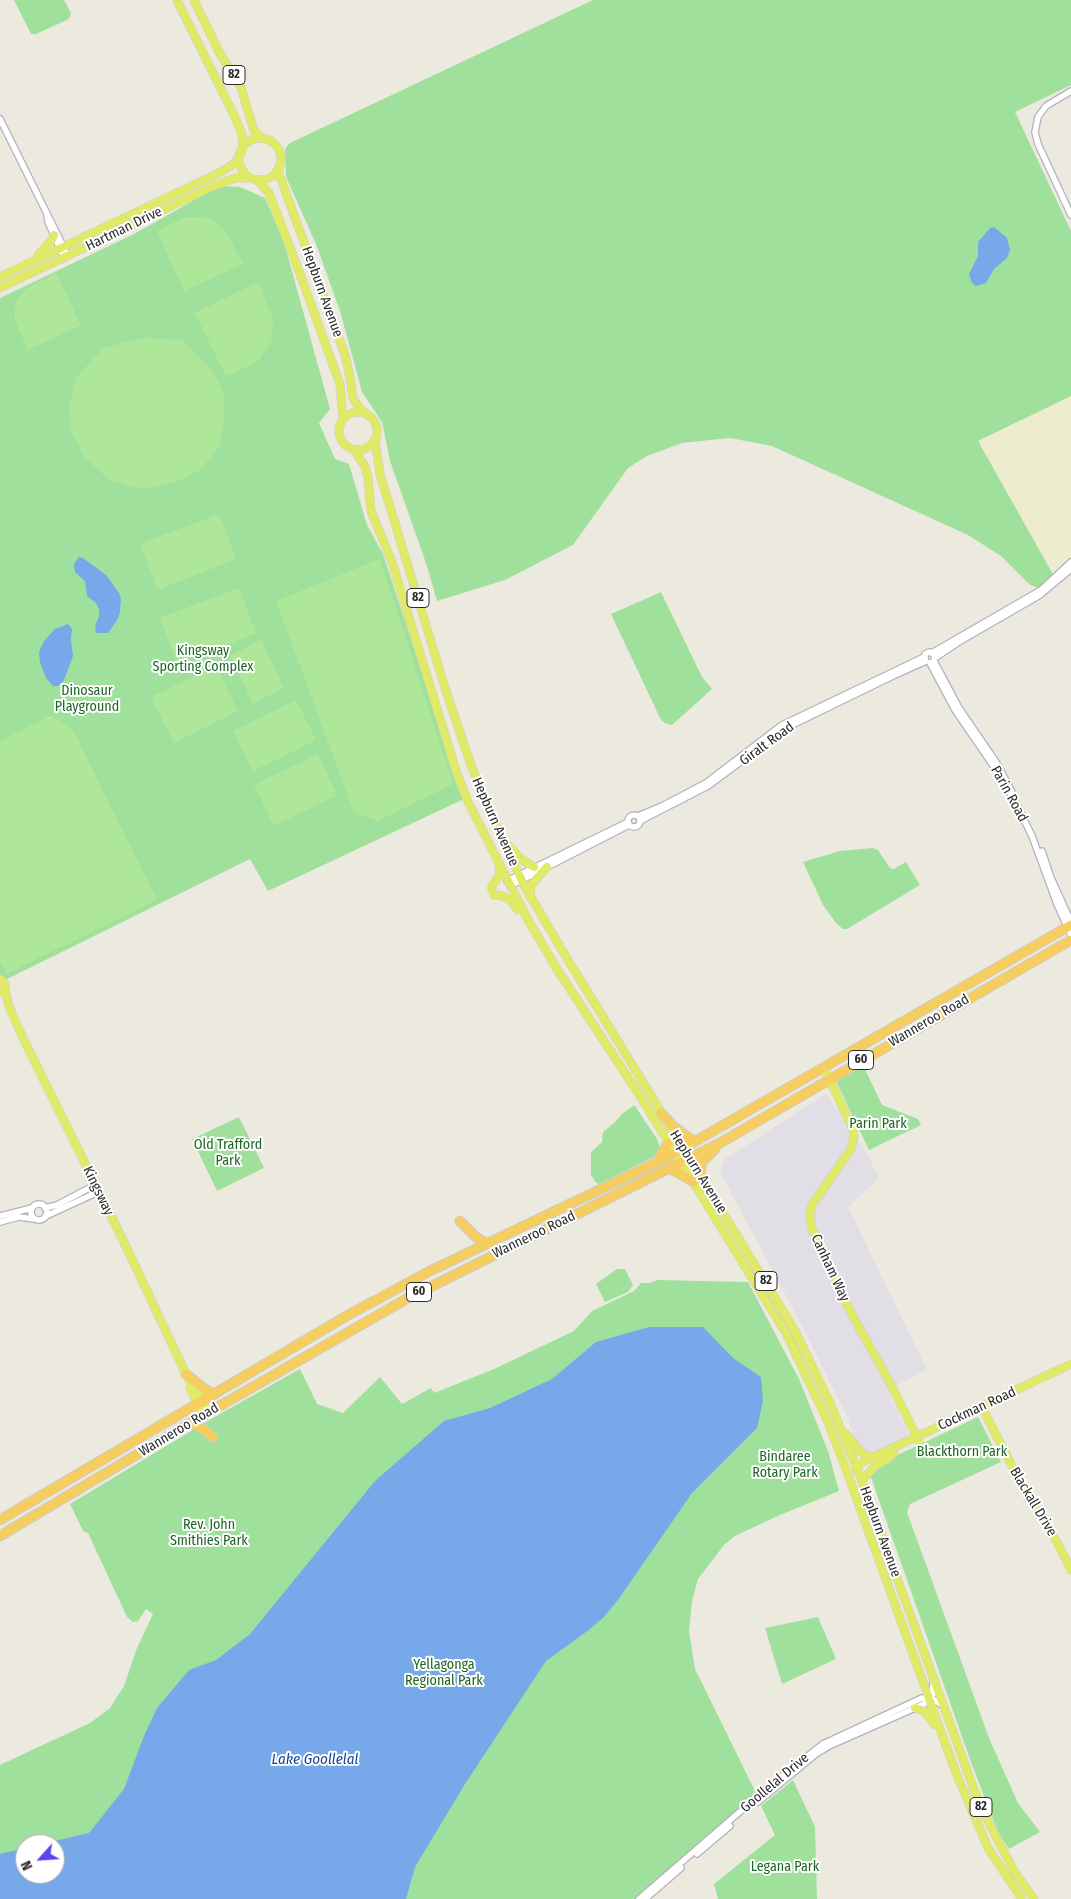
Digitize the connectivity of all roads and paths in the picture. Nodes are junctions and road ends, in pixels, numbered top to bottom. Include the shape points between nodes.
1 (177, 0) edge
2 (194, 0) edge
3 (1071, 93) edge
4 (0, 118) edge
5 (265, 139) junction
6 (242, 151) junction
7 (278, 171) junction
8 (254, 179) junction
9 (1071, 208) edge
10 (47, 214) junction
11 (1071, 215) edge
12 (54, 235) junction
13 (62, 247) junction
14 (66, 257) junction
15 (31, 261) junction
16 (0, 277) edge
17 (0, 288) edge
18 (364, 413) junction
19 (343, 419) junction
20 (375, 441) junction
21 (355, 451) junction
22 (1071, 562) edge
23 (1071, 569) edge
24 (930, 659) junction
25 (639, 819) junction
26 (629, 823) junction
27 (501, 838) junction
28 (498, 863) junction
29 (534, 867) junction
30 (547, 867) junction
31 (520, 877) junction
32 (508, 884) junction
33 (530, 896) junction
34 (527, 918) junction
35 (1070, 927) edge
36 (1071, 940) edge
37 (0, 979) edge
38 (2, 992) edge
39 (821, 1069) junction
40 (827, 1080) junction
41 (661, 1112) junction
42 (696, 1142) junction
43 (668, 1143) junction
44 (720, 1143) junction
45 (679, 1151) junction
46 (685, 1161) junction
47 (656, 1164) junction
48 (669, 1170) junction
49 (700, 1174) junction
50 (694, 1182) junction
51 (97, 1188) junction
52 (619, 1194) junction
53 (591, 1195) junction
54 (32, 1208) junction
55 (45, 1208) junction
56 (0, 1216) edge
57 (46, 1216) junction
58 (34, 1219) junction
59 (460, 1221) dead end
60 (0, 1222) edge
61 (545, 1229) junction
62 (488, 1244) junction
63 (474, 1250) junction
64 (408, 1298) junction
65 (1071, 1364) edge
66 (260, 1367) junction
67 (1071, 1369) edge
68 (186, 1374) junction
69 (273, 1375) junction
70 (215, 1394) junction
71 (199, 1403) junction
72 (985, 1408) junction
73 (206, 1414) junction
74 (190, 1423) junction
75 (842, 1430) junction
76 (213, 1437) dead end
77 (916, 1440) junction
78 (894, 1453) junction
79 (874, 1457) junction
80 (843, 1461) junction
81 (857, 1468) junction
82 (862, 1480) junction
83 (854, 1488) junction
84 (0, 1520) edge
85 (0, 1536) edge
86 (1071, 1561) edge
87 (1071, 1570) edge
88 (933, 1679) junction
89 (929, 1698) junction
90 (944, 1707) junction
91 (915, 1708) junction
92 (943, 1740) junction
93 (639, 1899) edge
94 (645, 1899) edge
95 (1022, 1899) edge
96 (1034, 1899) edge

1 - 6 main road, 82 via 236,120 242,134
2 - 5 main road, 82 via 219,52 241,87 253,128
3 - 9 street via 1049,107 1038,129 1041,145
3 - 11 street via 1046,106 1038,117 1035,132
4 - 10 street
5 - 6 main road via 252,140
5 - 7 main road, 82 via 277,147 281,156
6 - 8 main road, 82 via 240,165
6 - 13 main road, Hartman Drive via 235,164 222,172
7 - 8 main road via 268,179
7 - 18 main road, Hepburn Avenue / 82 via 345,355 353,399
8 - 14 main road, Hartman Drive via 235,178 211,187
8 - 19 main road, Hepburn Avenue / 82 via 269,193 299,270 340,384
10 - 12 street
10 - 13 street
12 - 13 street
12 - 15 main road
13 - 14 street
13 - 15 main road, Hartman Drive
14 - 17 main road, Hartman Drive
15 - 16 main road, Hartman Drive
18 - 19 main road via 354,412
18 - 20 main road, 82 via 376,422
19 - 21 main road, 82 via 339,437 347,448
20 - 21 main road via 370,447
20 - 27 main road, Hepburn Avenue / 82 via 380,474 459,732
21 - 28 main road, Hepburn Avenue / 82 via 368,477 371,511 392,562 457,774
22 - 24 street, Giralt Road via 1041,590
23 - 24 street, Giralt Road via 1040,595
24 - 25 street, Giralt Road via 782,725 706,783
24 - 35 street, Parin Road via 955,710 1018,808 1035,843 1054,898
25 - 26 street via 637,826
25 - 26 street via 630,816
26 - 29 street
26 - 30 street
27 - 29 main road via 522,860
27 - 31 main road, Hepburn Avenue / 82
28 - 32 main road, Hepburn Avenue / 82
28 - 34 main road via 500,874 492,886 493,893 505,897
29 - 31 street
30 - 31 street
30 - 33 main road via 531,885
31 - 32 street
31 - 33 main road, Hepburn Avenue / 82
32 - 34 main road, Hepburn Avenue / 82
33 - 41 main road, Hepburn Avenue / 82
34 - 43 main road, Hepburn Avenue / 82
35 - 39 highway, Wanneroo Road / 60
36 - 40 highway, Wanneroo Road / 60
37 - 38 main road, Kingsway via 4,983
38 - 51 main road, Kingsway
39 - 40 main road, Canham Way
39 - 42 highway, Wanneroo Road / 60
40 - 44 highway, Wanneroo Road / 60
40 - 77 main road, Canham Way via 853,1129 854,1137 851,1149 812,1205 811,1227
41 - 42 highway via 673,1126
41 - 45 main road, Hepburn Avenue / 82
42 - 45 highway, Wanneroo Road / 60
43 - 45 main road, Hepburn Avenue / 82
43 - 47 highway
44 - 46 highway, Wanneroo Road / 60
44 - 49 highway via 702,1162
45 - 46 main road, Hepburn Avenue / 82
45 - 47 highway, Wanneroo Road / 60
46 - 48 highway, Wanneroo Road / 60
46 - 49 main road, Hepburn Avenue / 82
46 - 50 main road, Hepburn Avenue / 82
47 - 53 highway, Wanneroo Road / 60
48 - 50 highway
48 - 52 highway, Wanneroo Road / 60
49 - 75 main road, Hepburn Avenue / 82 via 794,1329
50 - 80 main road, Hepburn Avenue / 82 via 786,1333
51 - 55 street
51 - 57 street
51 - 68 main road, Kingsway
52 - 53 highway via 616,1189 602,1195
52 - 61 highway, Wanneroo Road / 60
53 - 62 highway, Wanneroo Road / 60
54 - 55 street via 39,1204
54 - 56 street
54 - 58 street
55 - 57 street
57 - 58 street
58 - 60 street via 19,1217
59 - 62 highway
61 - 63 highway via 535,1228 483,1254
61 - 64 highway, Wanneroo Road / 60
62 - 63 highway, Wanneroo Road / 60
63 - 64 highway via 465,1262 422,1286
63 - 66 highway, Wanneroo Road / 60 via 398,1288
64 - 69 highway, Wanneroo Road / 60
65 - 72 main road, Cockman Road
66 - 69 highway
66 - 70 highway, Wanneroo Road / 60
67 - 72 main road, Cockman Road
68 - 70 highway
68 - 71 main road, Kingsway
69 - 73 highway, Wanneroo Road / 60
70 - 71 highway, Wanneroo Road / 60
71 - 73 main road, Kingsway
71 - 84 highway, Wanneroo Road / 60
72 - 77 main road, Cockman Road
72 - 86 main road, Blackall Drive
72 - 87 main road, Blackall Drive via 1017,1476
73 - 74 highway, Wanneroo Road / 60
74 - 76 highway
74 - 85 highway, Wanneroo Road / 60
75 - 79 main road via 866,1456
75 - 81 main road, Hepburn Avenue / 82
77 - 78 main road, Cockman Road
77 - 79 main road, Cockman Road
78 - 81 main road, Cockman Road
78 - 82 main road via 876,1464
79 - 81 main road, Cockman Road
80 - 81 main road
80 - 83 main road, Hepburn Avenue / 82
81 - 82 main road, Hepburn Avenue / 82
81 - 83 main road
82 - 88 main road, Hepburn Avenue / 82
83 - 89 main road, Hepburn Avenue / 82
88 - 89 street via 934,1690
88 - 90 main road, Hepburn Avenue / 82
89 - 90 street
89 - 91 street, Goollelal Drive
89 - 92 main road, Hepburn Avenue / 82
89 - 93 street, Goollelal Drive via 922,1698 816,1749
90 - 96 main road, Hepburn Avenue / 82 via 980,1806 1014,1871
91 - 92 main road via 929,1716
91 - 94 street, Goollelal Drive via 816,1754
92 - 95 main road, Hepburn Avenue / 82 via 988,1848

